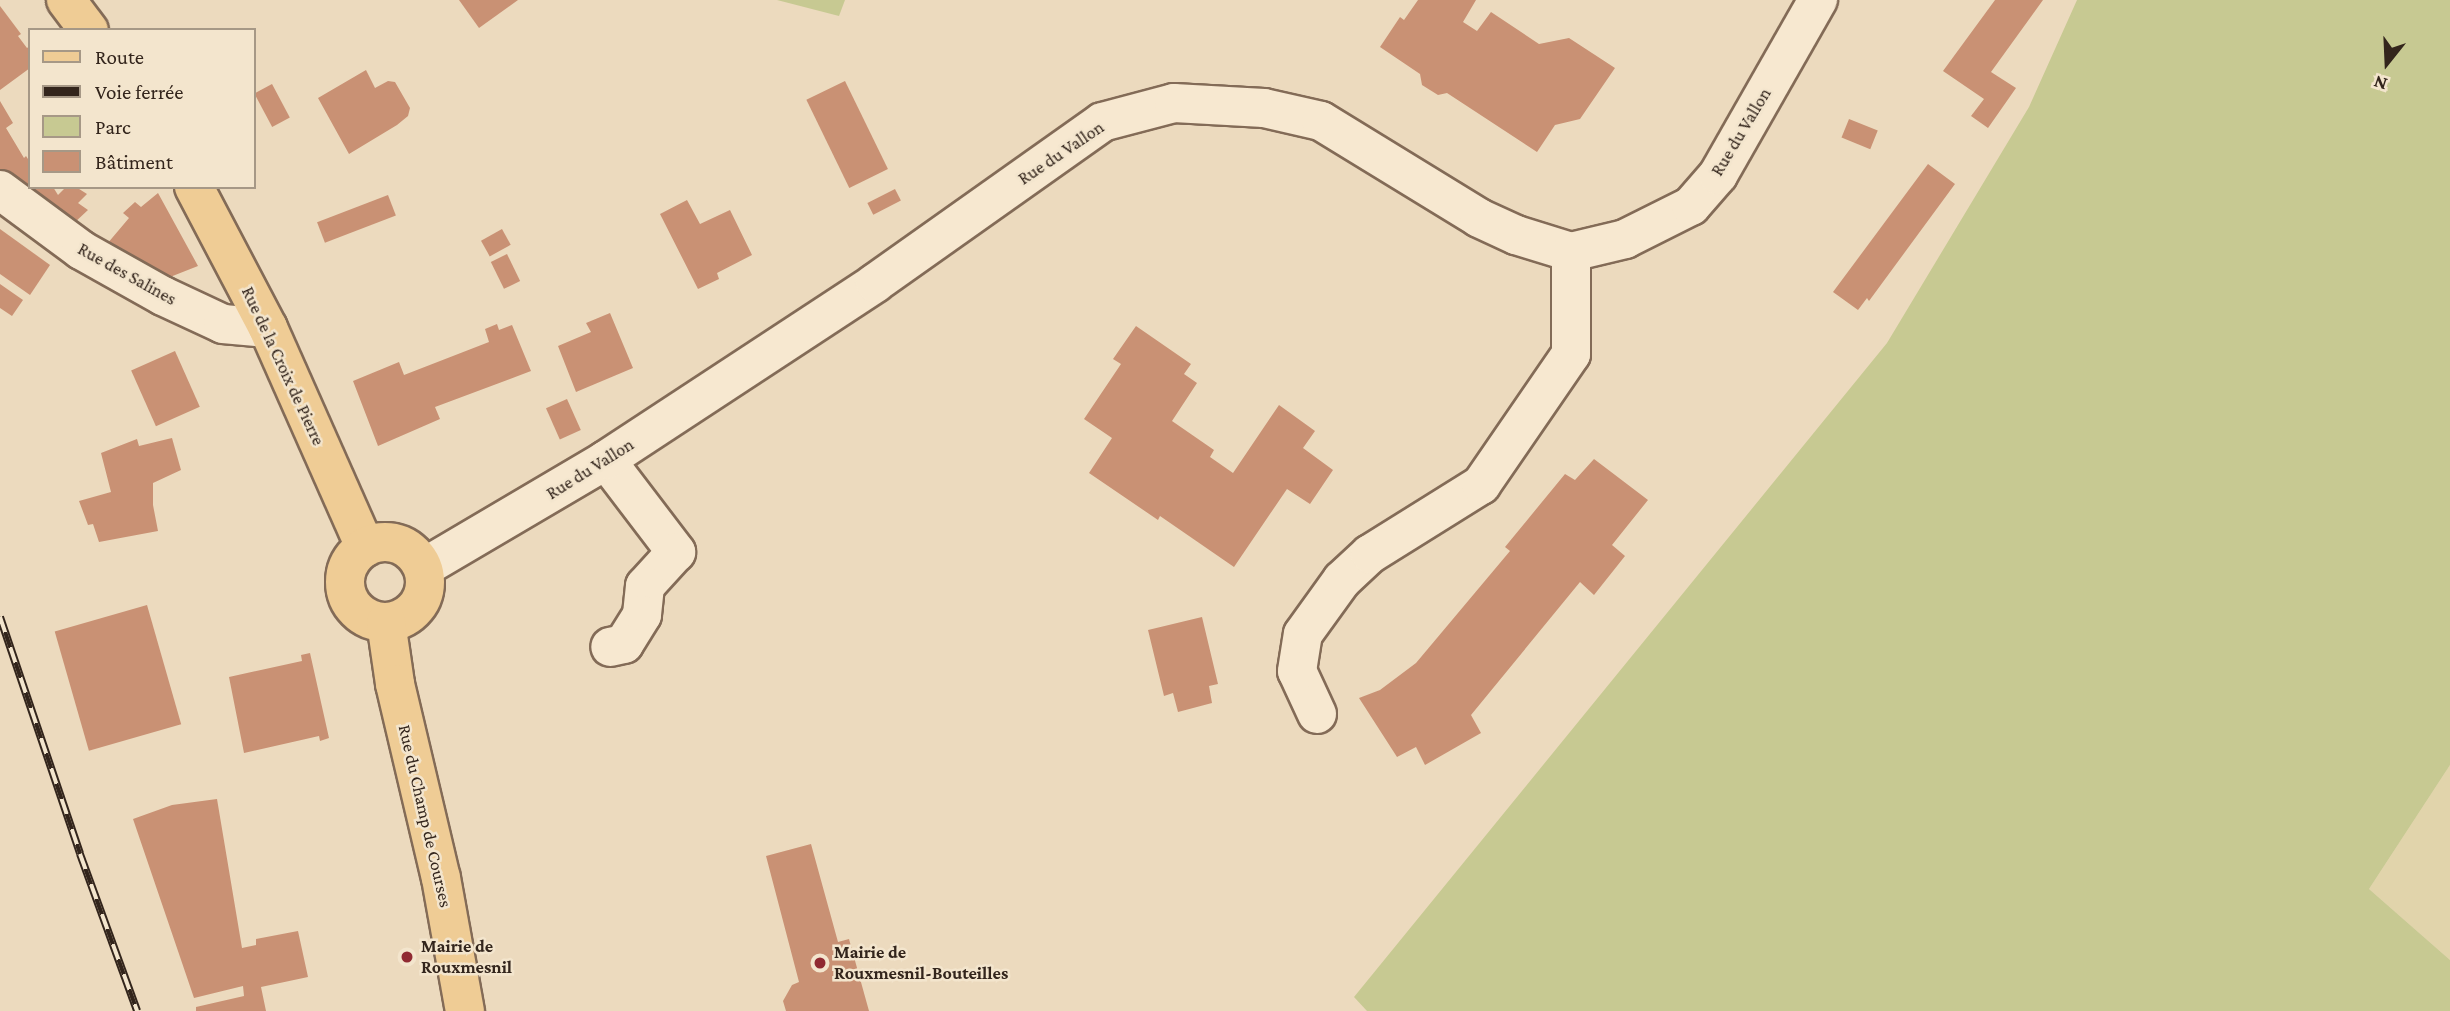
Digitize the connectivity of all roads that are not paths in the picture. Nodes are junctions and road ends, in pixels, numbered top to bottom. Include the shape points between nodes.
1 (66, 0) edge
2 (1818, 0) edge
3 (87, 28) edge
4 (195, 189) edge
5 (0, 190) edge
6 (1571, 252) junction
7 (268, 328) junction
8 (606, 460) junction
9 (365, 547) junction
10 (423, 568) junction
11 (386, 622) junction
12 (610, 647) dead end
13 (1317, 714) dead end
14 (465, 1011) edge

1 - 3 main road
2 - 6 street, Rue du Vallon via 1718,175 1690,206 1625,239
4 - 7 main road, Rue de la Croix de Pierre
5 - 7 street, Rue des Salines via 80,250 163,296 223,324
6 - 8 street, Rue du Vallon via 1479,218 1321,121 1264,108 1174,103 1102,122 875,283
6 - 13 street via 1571,354 1481,485 1370,554 1342,580 1303,634 1297,671
7 - 9 main road, Rue de la Croix de Pierre
8 - 10 street, Rue du Vallon
8 - 12 street via 676,552 645,586 642,615 624,644
9 - 10 main road via 392,542 416,556
9 - 11 main road via 348,567 346,593 362,614
10 - 11 main road via 424,593 418,604 410,613
11 - 14 main road, Rue du Champ de Courses via 395,684 441,878

